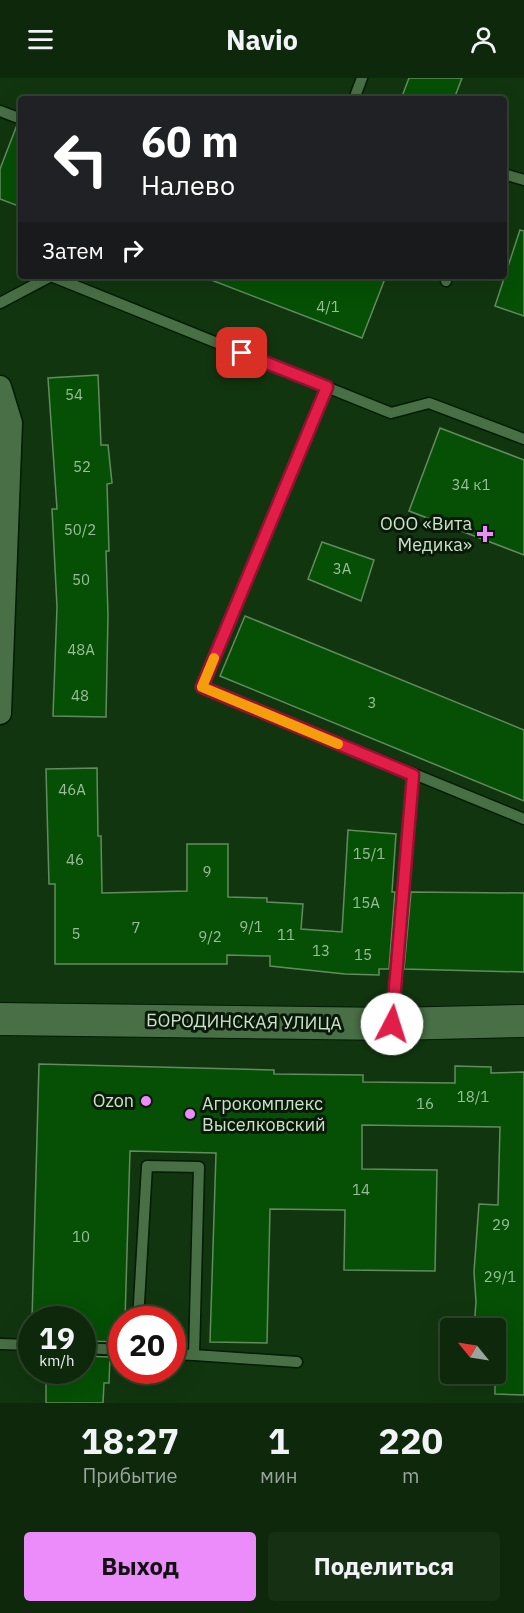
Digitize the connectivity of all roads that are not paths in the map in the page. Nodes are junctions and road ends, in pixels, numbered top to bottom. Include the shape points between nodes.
1 (362, 78) edge
2 (355, 96) edge
3 (0, 111) edge
4 (18, 118) edge
5 (507, 175) edge
6 (524, 180) edge
7 (45, 279) edge
8 (58, 279) edge
9 (0, 303) edge
10 (0, 387) edge
11 (327, 387) junction
12 (524, 439) edge
13 (0, 713) edge
14 (413, 775) junction
15 (524, 819) edge
16 (0, 1019) edge
17 (524, 1021) edge
18 (392, 1024) junction
19 (139, 1306) edge
20 (0, 1344) edge
21 (18, 1345) edge
22 (186, 1355) edge
23 (194, 1355) junction
24 (297, 1362) dead end

1 - 2 lane
3 - 4 lane
5 - 6 lane
7 - 9 lane
8 - 11 lane
10 - 13 street via 11,423
11 - 12 lane via 391,413 429,403
11 - 14 lane via 202,687
14 - 15 lane
14 - 18 lane
16 - 18 main road, БОРОДИНСКАЯ УЛИЦА
17 - 18 main road, БОРОДИНСКАЯ УЛИЦА
19 - 23 lane via 147,1166 199,1167
20 - 21 lane
22 - 23 lane
23 - 24 lane

